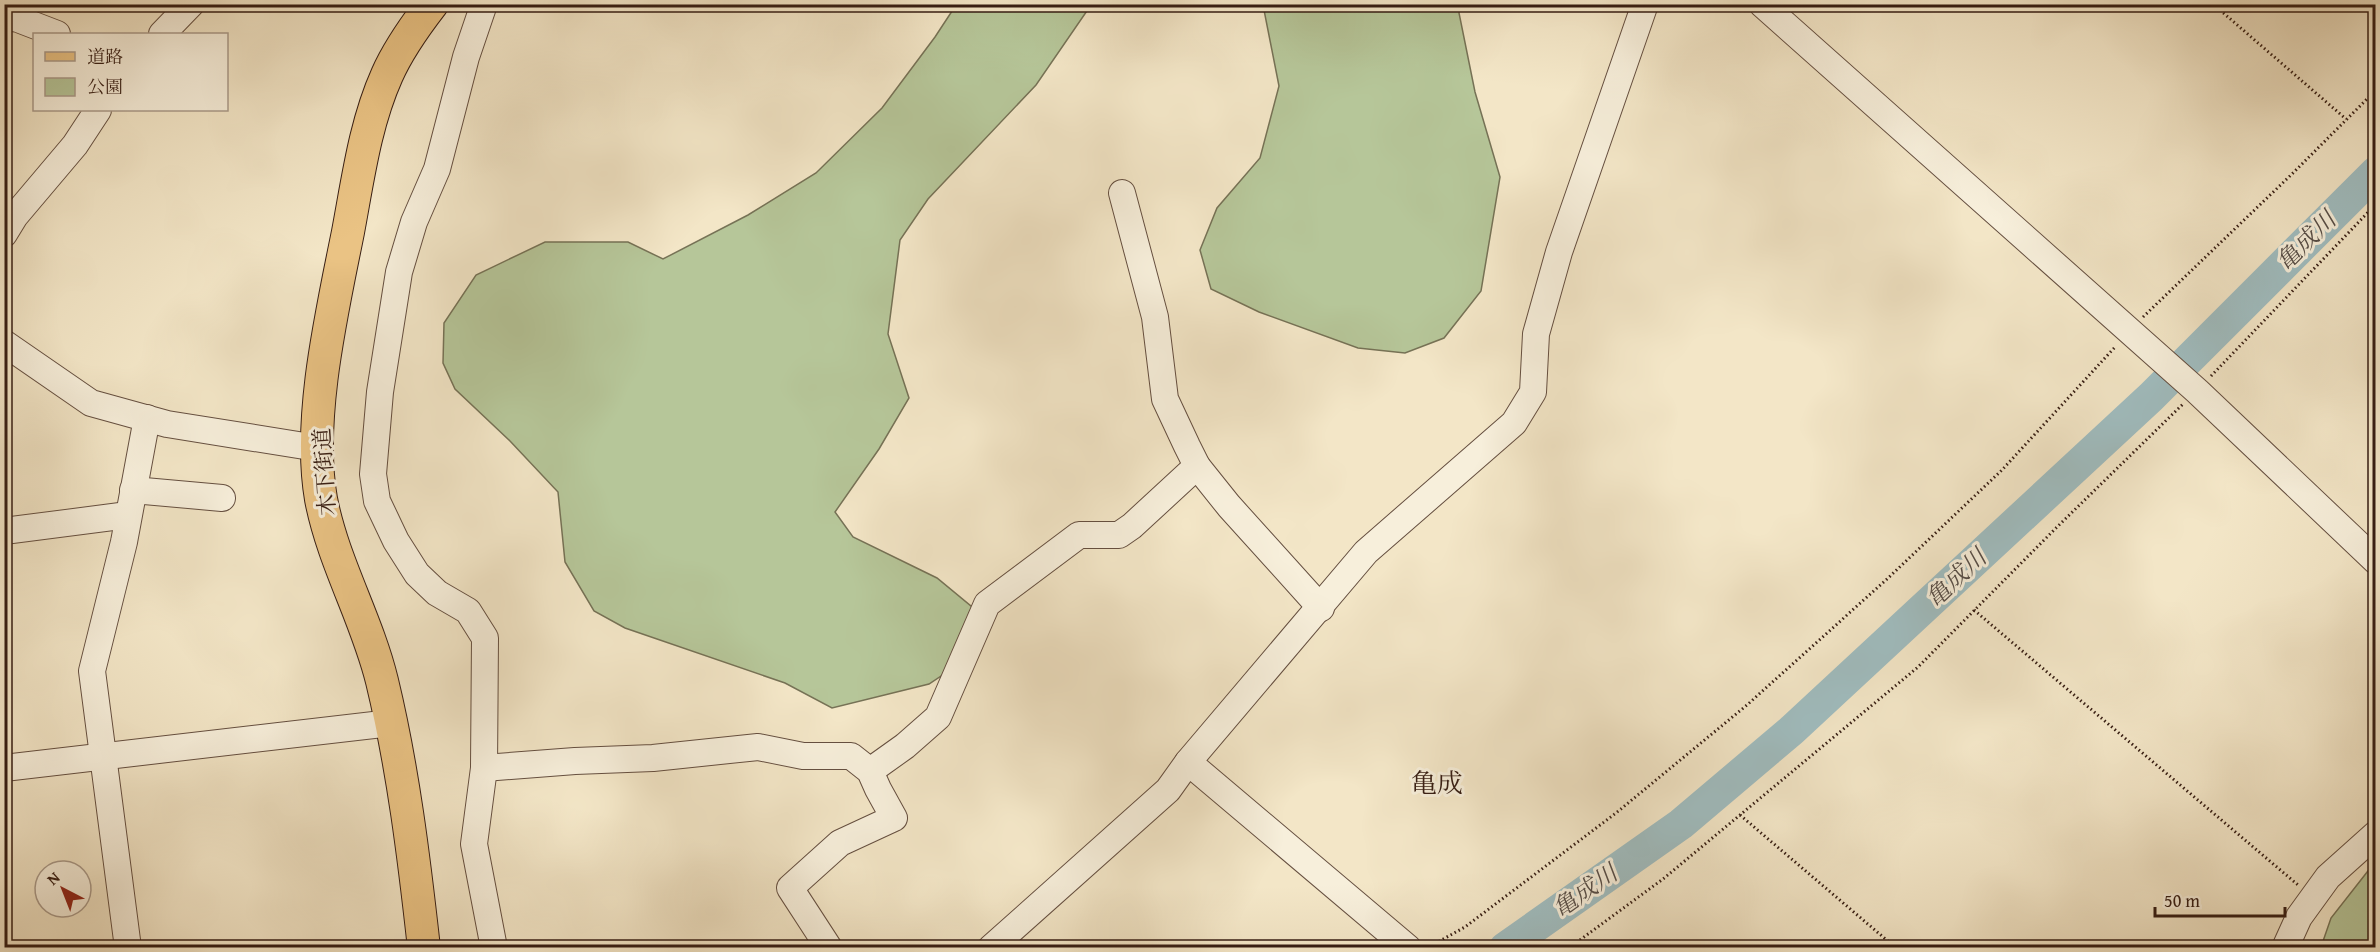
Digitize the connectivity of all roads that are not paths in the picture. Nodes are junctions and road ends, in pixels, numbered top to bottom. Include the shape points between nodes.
1 (191, 4) edge
2 (432, 4) edge
3 (484, 4) edge
4 (1645, 4) edge
5 (1762, 4) edge
6 (4, 17) edge
7 (54, 33) edge
8 (163, 33) edge
9 (97, 111) edge
10 (1122, 193) dead end
11 (4, 234) edge
12 (4, 343) edge
13 (147, 418) junction
14 (317, 447) junction
15 (1197, 466) junction
16 (133, 490) junction
17 (222, 498) dead end
18 (129, 515) junction
19 (4, 531) edge
20 (2376, 561) edge
21 (1321, 608) junction
22 (391, 723) junction
23 (104, 756) junction
24 (1188, 762) junction
25 (4, 768) edge
26 (484, 768) junction
27 (870, 771) junction
28 (2376, 834) edge
29 (818, 946) edge
30 (128, 948) edge
31 (424, 948) edge
32 (494, 948) edge
33 (991, 948) edge
34 (1408, 948) edge
35 (2285, 948) edge

1 - 8 street
2 - 14 main road, 木下街道 via 387,74 363,152 328,336
3 - 26 street via 437,169 414,222 399,272 380,392 373,474 376,501 417,574 437,593 468,611 485,638
4 - 21 street via 1559,252 1536,334 1533,392 1514,423 1366,552
5 - 20 street via 2197,391
6 - 7 street
9 - 11 street
10 - 15 street via 1155,317 1165,399
12 - 13 street via 91,403
13 - 14 street
13 - 16 street
14 - 22 main road, 木下街道 via 321,497 330,535 370,640
15 - 21 street
15 - 27 street via 1119,535 1079,535 987,604 938,717
16 - 17 street
16 - 18 street
18 - 19 street
18 - 23 street via 92,671
21 - 24 street
22 - 23 street
22 - 31 main road, 木下街道
23 - 25 street
23 - 30 street
24 - 33 street via 1168,790
24 - 34 street
26 - 27 street via 758,747 803,756 850,756
26 - 32 street via 474,844
27 - 29 street via 894,818 840,843 790,888
28 - 35 street via 2328,877 2299,917

